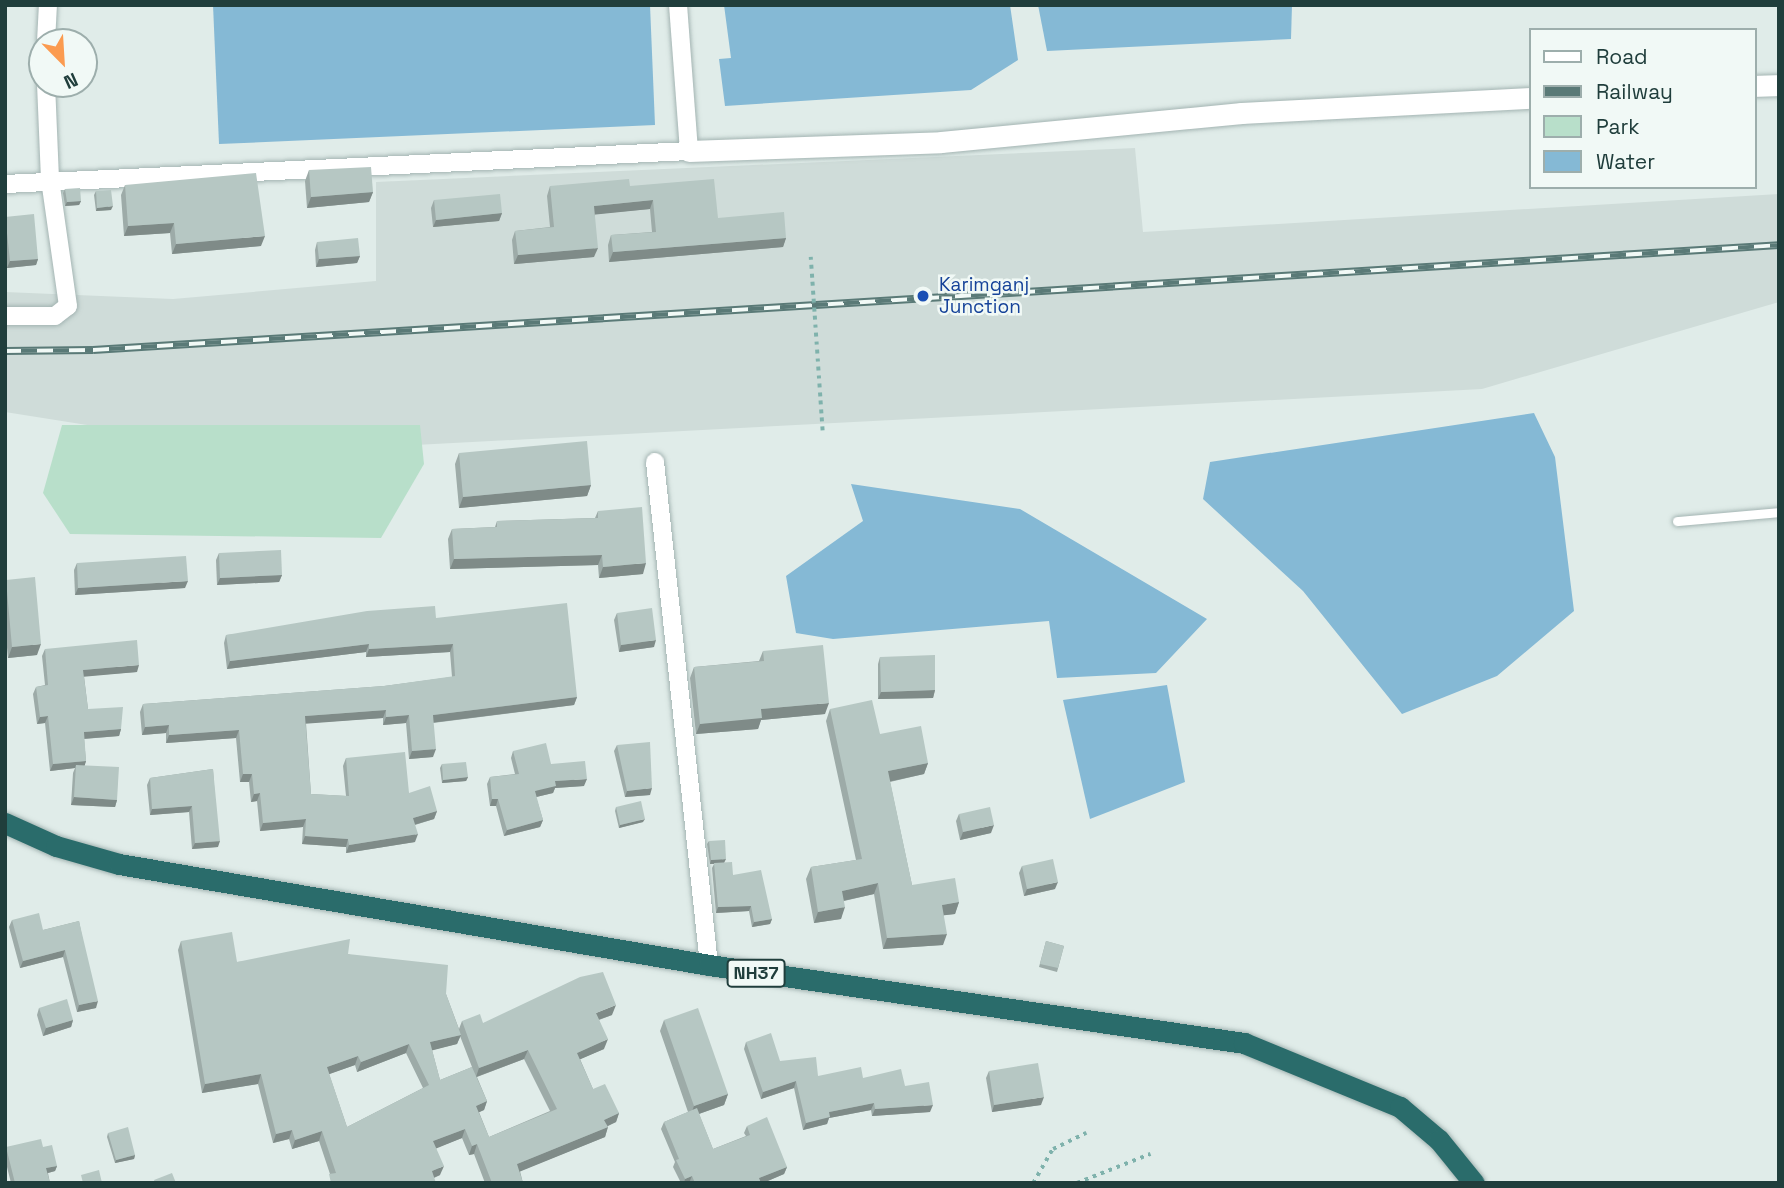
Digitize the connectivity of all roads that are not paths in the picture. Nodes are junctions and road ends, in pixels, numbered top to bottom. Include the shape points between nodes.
1 (48, 5) edge
2 (678, 5) edge
3 (47, 28) edge
4 (1779, 85) edge
5 (1756, 86) edge
6 (47, 98) edge
7 (1528, 98) edge
8 (689, 151) junction
9 (50, 178) junction
10 (5, 184) edge
11 (5, 316) edge
12 (655, 462) dead end
13 (1779, 512) edge
14 (1676, 521) dead end
15 (5, 823) edge
16 (709, 965) junction
17 (1474, 1183) edge

1 - 3 street
2 - 8 street
4 - 5 street
6 - 9 street
7 - 8 street via 1242,113 941,142
8 - 9 street
9 - 10 street
9 - 11 street via 68,306 55,316
12 - 16 street
13 - 14 lane
15 - 16 highway, NH37 via 56,846 119,863
16 - 17 highway, NH37 via 1244,1043 1400,1107 1439,1140

